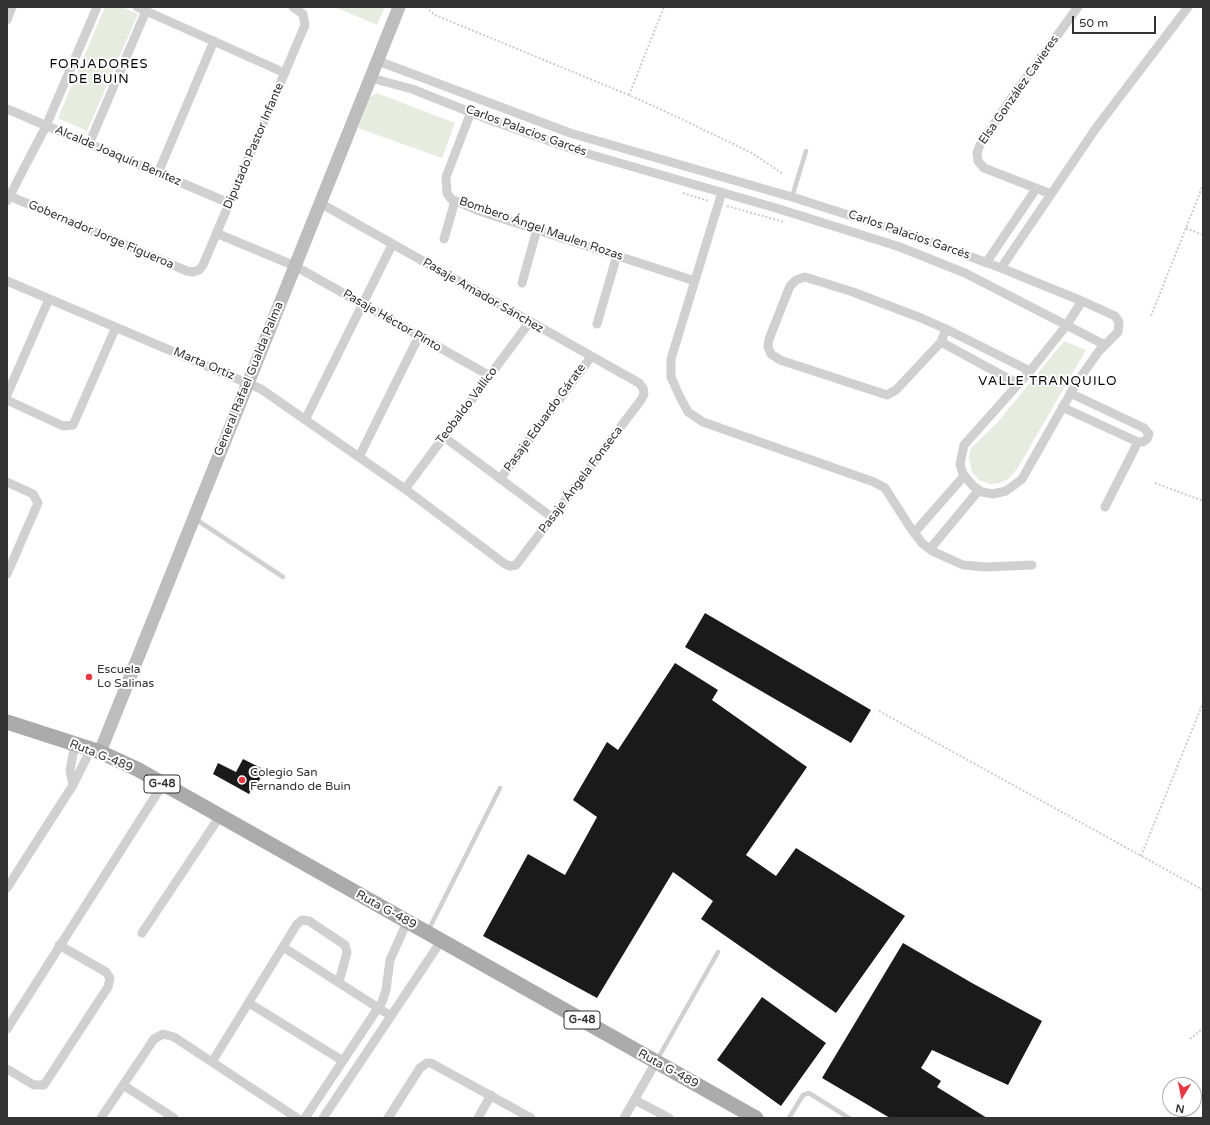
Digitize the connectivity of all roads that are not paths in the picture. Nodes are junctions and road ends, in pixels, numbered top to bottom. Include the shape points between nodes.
1 (12, 7) edge
2 (97, 7) edge
3 (137, 7) edge
4 (293, 7) edge
5 (399, 7) edge
6 (1078, 7) edge
7 (1188, 7) edge
8 (146, 11) junction
9 (7, 20) edge
10 (214, 42) junction
11 (378, 61) junction
12 (285, 73) junction
13 (371, 78) junction
14 (7, 110) edge
15 (471, 112) junction
16 (46, 126) junction
17 (89, 144) junction
18 (806, 151) dead end
19 (687, 167) junction
20 (158, 173) junction
21 (682, 181) junction
22 (1036, 189) junction
23 (722, 192) junction
24 (1051, 194) junction
25 (8, 197) edge
26 (792, 197) junction
27 (455, 200) junction
28 (229, 203) junction
29 (320, 203) junction
30 (537, 229) junction
31 (216, 233) junction
32 (444, 239) dead end
33 (392, 245) junction
34 (617, 255) junction
35 (986, 263) junction
36 (295, 266) junction
37 (1001, 268) junction
38 (196, 271) joint
39 (695, 280) junction
40 (7, 281) edge
41 (522, 283) dead end
42 (49, 299) junction
43 (1082, 301) junction
44 (363, 304) junction
45 (529, 323) junction
46 (597, 324) dead end
47 (1066, 326) junction
48 (116, 327) junction
49 (946, 329) junction
50 (419, 336) junction
51 (941, 342) junction
52 (1105, 345) junction
53 (591, 357) junction
54 (1030, 371) junction
55 (490, 376) junction
56 (249, 383) junction
57 (1018, 384) junction
58 (644, 391) joint
59 (1070, 393) junction
60 (7, 396) edge
61 (7, 400) edge
62 (1062, 407) junction
63 (305, 420) junction
64 (444, 437) junction
65 (1138, 442) junction
66 (359, 457) junction
67 (964, 476) junction
68 (500, 479) junction
69 (7, 482) edge
70 (405, 489) junction
71 (979, 490) junction
72 (1105, 507) dead end
73 (193, 518) junction
74 (553, 518) junction
75 (914, 533) junction
76 (930, 549) junction
77 (1032, 565) dead end
78 (514, 566) joint
79 (7, 574) edge
80 (283, 578) dead end
81 (7, 722) edge
82 (75, 744) junction
83 (95, 751) junction
84 (163, 784) junction
85 (73, 785) junction
86 (500, 788) dead end
87 (220, 816) junction
88 (7, 888) edge
89 (407, 922) junction
90 (142, 933) dead end
91 (427, 933) junction
92 (441, 941) junction
93 (59, 945) junction
94 (283, 947) junction
95 (718, 952) dead end
96 (339, 982) junction
97 (249, 1003) junction
98 (378, 1008) junction
99 (391, 1016) junction
100 (7, 1029) edge
101 (343, 1061) junction
102 (212, 1062) junction
103 (656, 1062) junction
104 (7, 1069) edge
105 (123, 1085) junction
106 (491, 1096) junction
107 (634, 1100) junction
108 (101, 1118) edge
109 (174, 1118) edge
110 (297, 1118) edge
111 (305, 1118) edge
112 (323, 1118) edge
113 (388, 1118) edge
114 (478, 1118) edge
115 (531, 1118) edge
116 (624, 1118) edge
117 (670, 1118) edge
118 (756, 1118) edge
119 (789, 1118) edge
120 (849, 1118) edge

1 - 9 street
2 - 16 street
3 - 8 street
4 - 12 street, Diputado Pastor Infante via 301,11 305,17 305,25
5 - 11 main road, General Rafael Gualda Palma
6 - 22 street, Elsa González Cavieres via 1038,59 978,149 978,161 984,168
7 - 24 street via 1114,102
8 - 10 street
8 - 17 street
10 - 12 street
10 - 20 street
11 - 13 main road, General Rafael Gualda Palma
11 - 19 street, Carlos Palacios Garcés via 564,130
12 - 28 street, Diputado Pastor Infante
13 - 15 street, Carlos Palacios Garcés via 412,89
13 - 29 main road, General Rafael Gualda Palma
14 - 16 street, Alcalde Joaquín Benítez
15 - 21 street, Carlos Palacios Garcés via 571,148
15 - 27 street, Bombero Ángel Maulen Rozas via 446,177 447,193
16 - 17 street, Alcalde Joaquín Benítez
16 - 25 street
17 - 20 street, Alcalde Joaquín Benítez
18 - 26 lane
19 - 21 street
19 - 26 street, Carlos Palacios Garcés
20 - 28 street, Alcalde Joaquín Benítez
21 - 23 street, Carlos Palacios Garcés
22 - 24 street, Elsa González Cavieres
22 - 35 street
23 - 39 street
23 - 47 street, Carlos Palacios Garcés via 870,236 933,260 1002,291
24 - 37 street
25 - 38 street, Gobernador Jorge Figueroa via 187,271
26 - 35 street, Carlos Palacios Garcés via 879,224
27 - 30 street, Bombero Ángel Maulen Rozas via 482,212
27 - 32 street
28 - 31 street, Diputado Pastor Infante
29 - 33 street, Pasaje Amador Sánchez
29 - 36 main road, General Rafael Gualda Palma
30 - 34 street, Bombero Ángel Maulen Rozas
30 - 41 street
31 - 36 street, Pasaje Héctor Pinto
31 - 38 street, Diputado Pastor Infante via 203,264
33 - 44 street
33 - 45 street, Pasaje Amador Sánchez
34 - 39 street, Bombero Ángel Maulen Rozas
34 - 46 street
35 - 37 street, Carlos Palacios Garcés
36 - 44 street, Pasaje Héctor Pinto
36 - 56 main road, General Rafael Gualda Palma
37 - 43 street, Carlos Palacios Garcés
39 - 75 street via 672,360 671,377 688,412 703,422 880,485 885,488
40 - 42 street, Marta Ortiz
42 - 48 street, Marta Ortiz
42 - 60 street
43 - 47 street
43 - 52 street, Carlos Palacios Garcés via 1115,316 1120,326 1118,332
44 - 50 street, Pasaje Héctor Pinto
44 - 63 street
45 - 53 street, Pasaje Amador Sánchez
45 - 55 street, Teobaldo Vallico
47 - 52 street, Carlos Palacios Garcés
47 - 54 street
48 - 56 street, Marta Ortiz
48 - 61 street via 73,425 63,426
49 - 51 street
49 - 51 street via 853,292 801,278 790,286 768,345 772,354 780,360 886,395 896,390
49 - 54 street
50 - 55 street, Pasaje Héctor Pinto
50 - 66 street
51 - 57 street
52 - 59 street via 1087,366
53 - 58 street, Pasaje Amador Sánchez via 639,383
53 - 68 street, Pasaje Eduardo Gárate
54 - 57 street
55 - 64 street, Teobaldo Vallico
56 - 63 street, Marta Ortiz
56 - 73 main road, General Rafael Gualda Palma
57 - 67 street via 964,445 960,464
58 - 74 street, Pasaje Ángela Fonseca via 641,400
59 - 62 street
59 - 65 street via 1144,428 1149,434 1148,439
62 - 65 street
62 - 71 street via 1018,483 1000,493
63 - 66 street, Marta Ortiz
64 - 68 street
64 - 70 street, Teobaldo Vallico
65 - 72 street
66 - 70 street, Marta Ortiz
67 - 71 street
67 - 75 street
68 - 74 street
69 - 79 street via 31,492 37,499 36,507
70 - 78 street, Marta Ortiz via 505,564
71 - 76 street
73 - 80 lane
73 - 83 main road, General Rafael Gualda Palma
74 - 78 street, Pasaje Ángela Fonseca via 521,562
75 - 76 street
76 - 77 street via 963,565
81 - 82 main road, Ruta G-489 / G-48
82 - 83 main road, Ruta G-489 / G-48
82 - 85 street via 71,765
83 - 84 main road, Ruta G-489 / G-48 via 121,761
83 - 85 street
84 - 87 main road, Ruta G-489 / G-48
84 - 93 street
85 - 88 street
86 - 91 lane
87 - 89 main road, Ruta G-489 / G-48
87 - 90 street
89 - 91 main road, Ruta G-489 / G-48
89 - 98 street via 393,952 384,996
91 - 92 main road, Ruta G-489 / G-48
92 - 99 street
92 - 103 main road, Ruta G-489 / G-48
93 - 100 street
93 - 104 street via 106,972 110,978 108,987 44,1085 34,1085
94 - 96 street
94 - 96 street via 298,924 302,920 309,921 344,944 347,952
94 - 97 street
95 - 103 lane
96 - 98 street
97 - 101 street
97 - 102 street
98 - 99 street
98 - 101 street
99 - 112 street
101 - 111 street
102 - 105 street via 174,1037 163,1034 154,1039
102 - 110 street
103 - 107 street
103 - 118 main road, Ruta G-489 / G-48
105 - 108 street
105 - 109 street
106 - 113 street via 435,1064 427,1063 420,1068
106 - 114 street
106 - 115 street
107 - 116 street
107 - 117 street
119 - 120 lane via 803,1095 809,1092

